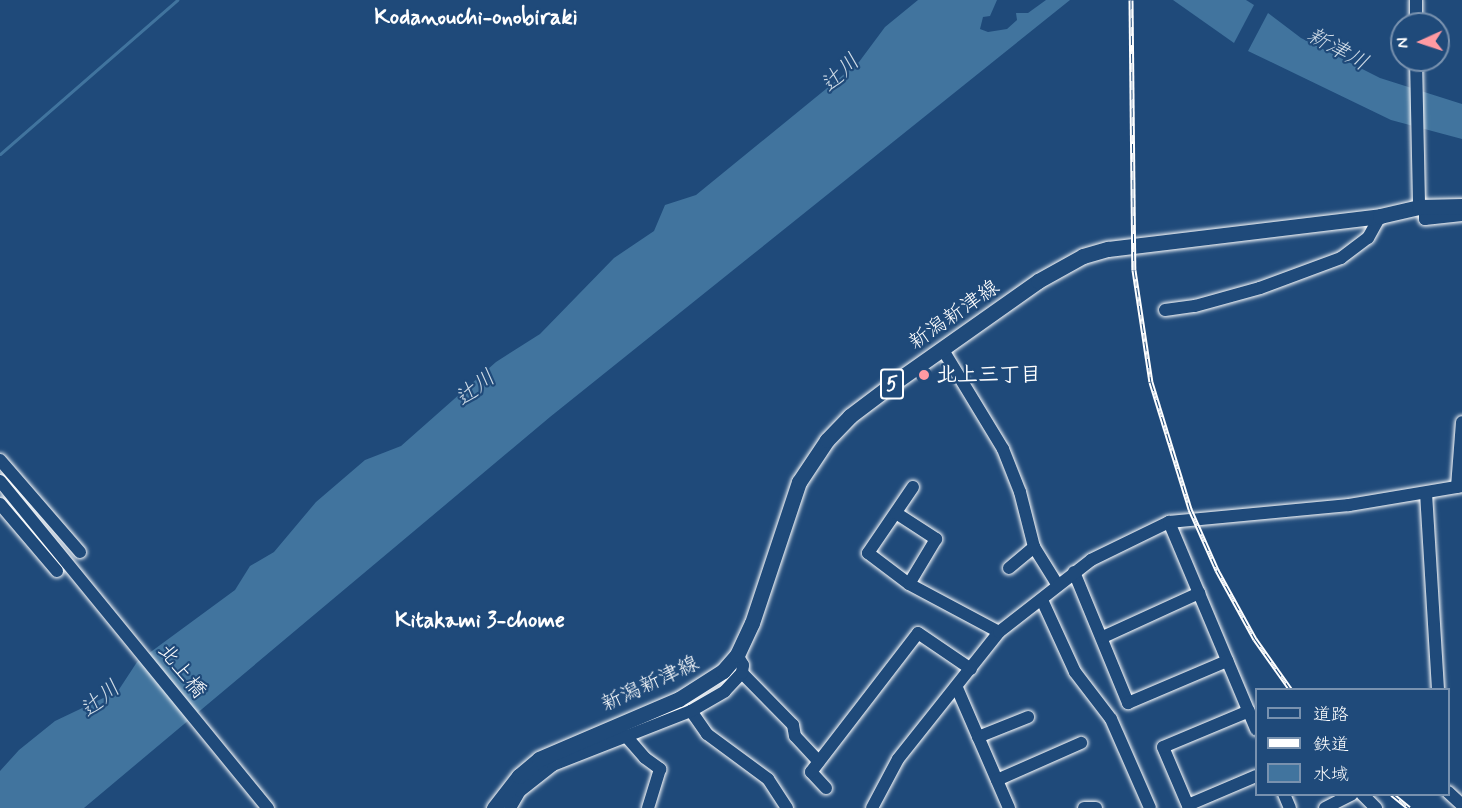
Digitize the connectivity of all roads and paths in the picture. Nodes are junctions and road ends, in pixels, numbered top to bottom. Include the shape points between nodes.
1 (1416, 72) edge
2 (1462, 206) edge
3 (1422, 207) junction
4 (1462, 215) edge
5 (1380, 216) junction
6 (1165, 310) dead end
7 (943, 350) junction
8 (1462, 422) edge
9 (0, 460) edge
10 (0, 480) edge
11 (1459, 486) edge
12 (914, 487) dead end
13 (1426, 493) junction
14 (0, 504) edge
15 (896, 513) junction
16 (1169, 522) junction
17 (1034, 547) junction
18 (80, 552) dead end
19 (1009, 568) dead end
20 (57, 571) dead end
21 (1074, 572) junction
22 (909, 584) junction
23 (1057, 584) junction
24 (1199, 593) junction
25 (1042, 600) junction
26 (999, 632) junction
27 (1103, 637) junction
28 (737, 654) junction
29 (1227, 661) junction
30 (971, 669) junction
31 (742, 673) junction
32 (957, 688) junction
33 (1438, 688) edge
34 (691, 711) junction
35 (1249, 711) junction
36 (1028, 717) dead end
37 (1255, 724) edge
38 (625, 735) junction
39 (978, 737) junction
40 (1081, 743) dead end
41 (819, 762) junction
42 (1255, 777) edge
43 (997, 780) junction
44 (826, 788) dead end
45 (1450, 793) edge
46 (1350, 796) edge
47 (1363, 796) edge
48 (1462, 805) edge
49 (1189, 807) edge
50 (268, 808) edge
51 (494, 808) edge
52 (510, 808) edge
53 (648, 808) edge
54 (787, 808) edge
55 (872, 808) edge
56 (1009, 808) edge
57 (1084, 808) edge
58 (1096, 808) edge
59 (1150, 808) edge
60 (1325, 808) edge
61 (1376, 808) edge

1 - 3 street
2 - 3 main road, 新潟新津線 / 5
3 - 4 street via 1425,219
3 - 5 main road, 新潟新津線 / 5
5 - 6 street via 1368,238 1341,258 1260,288
5 - 7 main road, 新潟新津線 / 5 via 1140,244 1083,256 1038,281
7 - 17 street via 1003,449 1020,492
7 - 28 main road, 新潟新津線 / 5 via 850,417 815,456 789,507 752,623
8 - 11 street
9 - 18 street
10 - 50 street, 北上橋
11 - 13 street
12 - 15 street
13 - 16 street via 1350,505
13 - 33 street
14 - 20 street
15 - 22 street via 936,539
15 - 22 street via 868,553
16 - 21 street
16 - 24 street
17 - 19 street
17 - 23 street
21 - 23 street
21 - 27 street
22 - 26 street
23 - 25 street
24 - 27 street
24 - 29 street
25 - 26 street
25 - 59 street via 1075,672 1111,719
26 - 30 street
27 - 29 street via 1128,703
28 - 31 street via 743,665
28 - 51 main road, 新潟新津線 / 5 via 707,684 539,759 519,776
29 - 35 street
30 - 32 street
30 - 41 street via 918,633
31 - 34 street via 725,692
31 - 41 street via 793,725 795,736
32 - 39 street
32 - 55 street via 898,759
34 - 38 street
34 - 54 street via 707,734 768,779
35 - 37 street
35 - 49 street via 1163,747
36 - 39 street
38 - 52 street via 553,765 520,791
38 - 53 street via 660,769
39 - 43 street
40 - 43 street
41 - 44 street via 811,772
42 - 49 street
43 - 56 street
45 - 48 street
46 - 60 street
47 - 61 street
57 - 58 street

